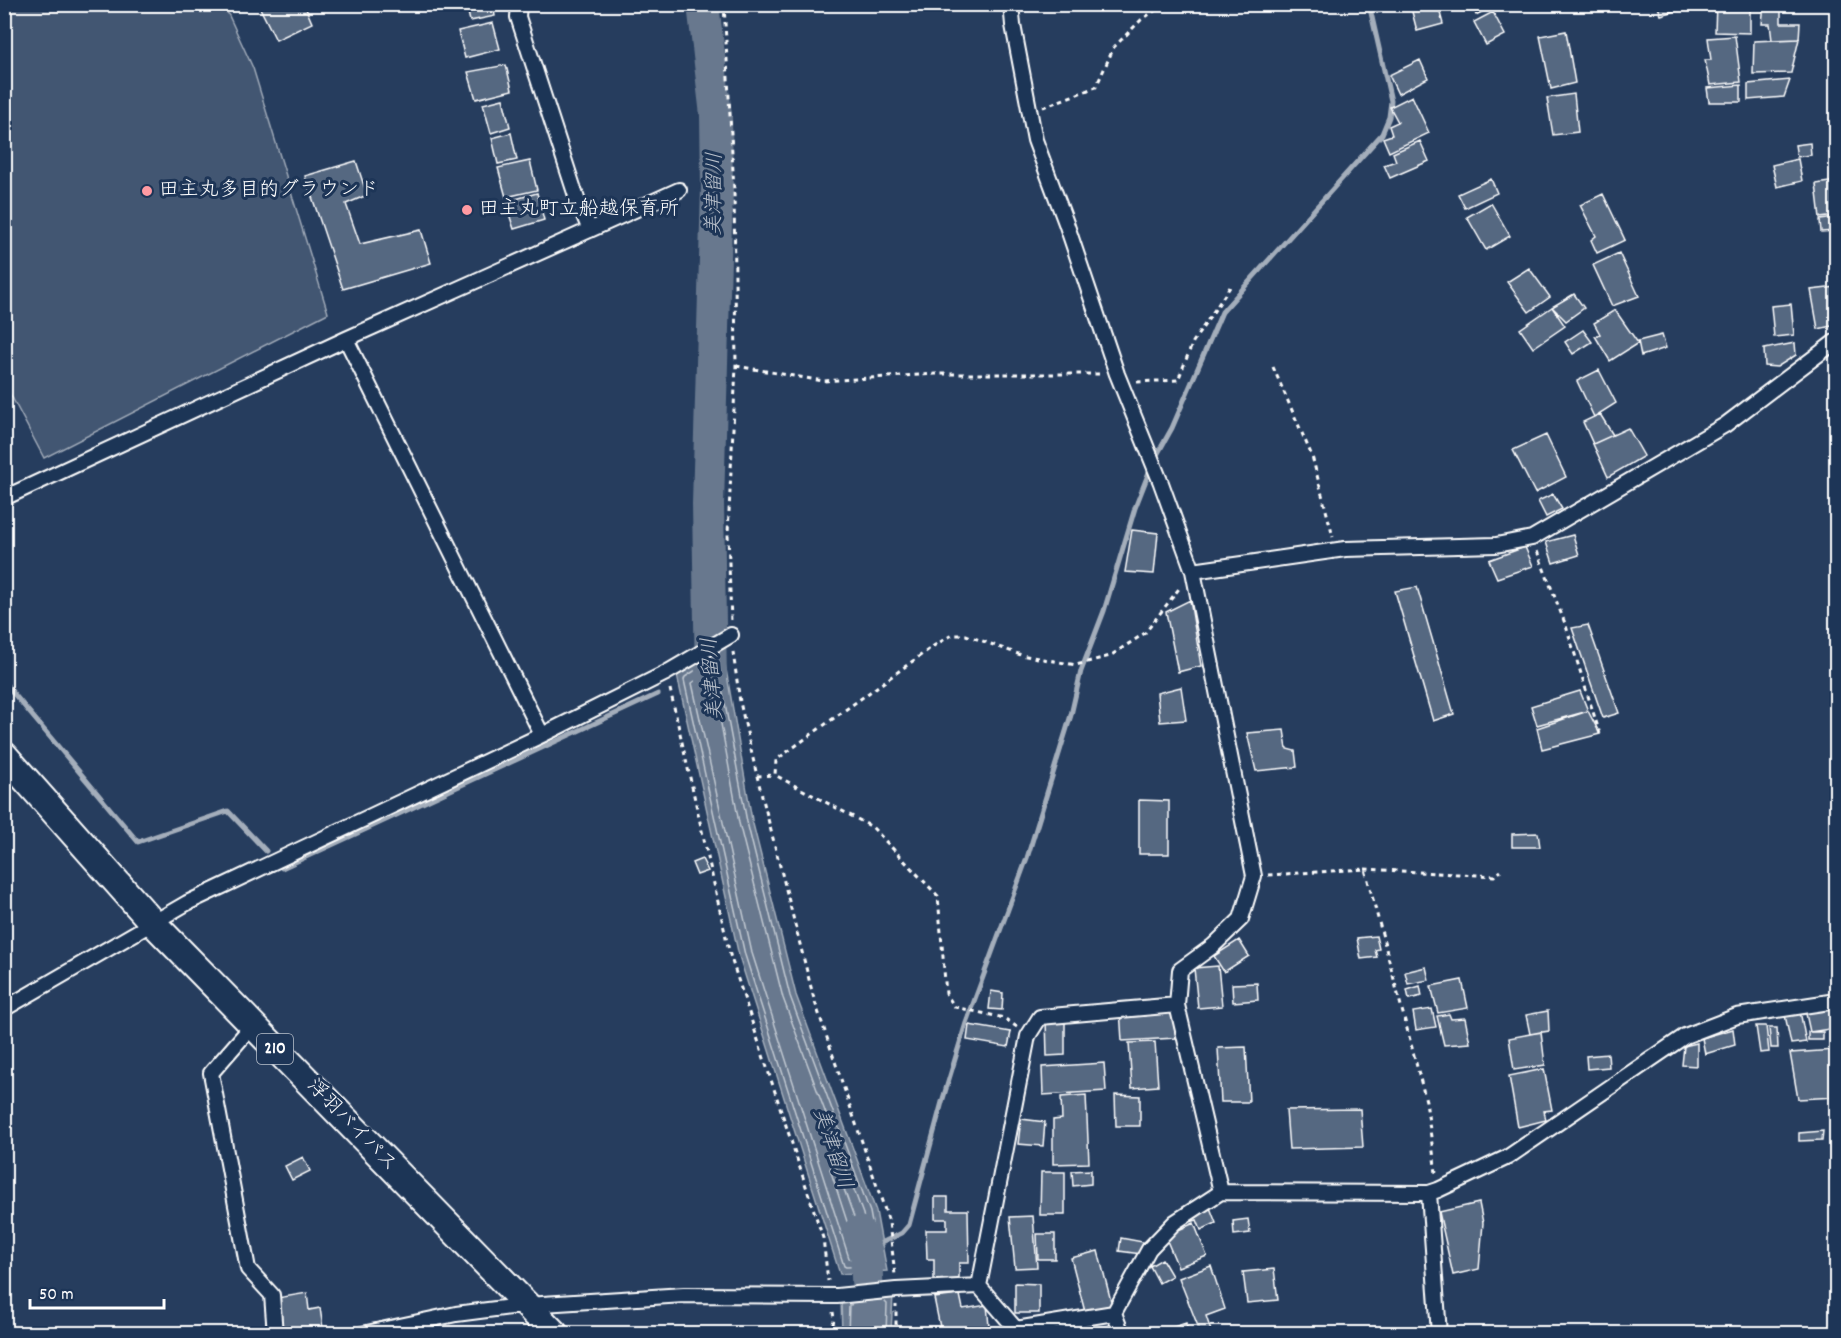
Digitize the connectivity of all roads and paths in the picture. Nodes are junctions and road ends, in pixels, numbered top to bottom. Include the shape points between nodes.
1 (519, 4) edge
2 (724, 4) edge
3 (822, 4) edge
4 (836, 4) edge
5 (1011, 4) edge
6 (1165, 4) edge
7 (1030, 112) junction
8 (679, 190) dead end
9 (590, 230) junction
10 (1230, 287) dead end
11 (346, 339) junction
12 (1836, 341) edge
13 (736, 366) junction
14 (1273, 367) dead end
15 (1118, 378) junction
16 (4, 498) edge
17 (1532, 538) junction
18 (1336, 550) junction
19 (1193, 570) junction
20 (731, 635) junction
21 (666, 673) junction
22 (1600, 734) dead end
23 (542, 735) junction
24 (4, 755) edge
25 (775, 775) junction
26 (757, 776) junction
27 (1365, 869) junction
28 (1501, 871) dead end
29 (1254, 876) junction
30 (153, 922) junction
31 (1836, 1001) edge
32 (1177, 1005) junction
33 (4, 1009) edge
34 (252, 1026) junction
35 (1030, 1035) junction
36 (1434, 1191) junction
37 (1221, 1192) junction
38 (979, 1286) junction
39 (896, 1290) junction
40 (833, 1296) junction
41 (527, 1305) junction
42 (1114, 1313) junction
43 (275, 1334) edge
44 (362, 1334) edge
45 (555, 1334) edge
46 (831, 1334) edge
47 (896, 1334) edge
48 (1122, 1334) edge
49 (1439, 1334) edge

1 - 9 street via 519,17
2 - 13 path via 734,190
3 - 4 path via 835,8
5 - 7 street
6 - 7 path via 1141,20 1114,47 1096,87
7 - 15 street via 1035,140
8 - 9 street
9 - 11 street
10 - 15 path via 1193,342 1178,380
11 - 16 street
11 - 23 street
12 - 17 street via 1725,425
13 - 15 path via 823,381 934,374
13 - 20 path via 728,533
14 - 18 path via 1312,456
15 - 19 street
17 - 18 street via 1496,545
17 - 22 path via 1566,626
18 - 19 street
19 - 25 path via 1145,633 1110,656 1076,665 1021,655 966,635 952,635 776,760
19 - 29 street
20 - 21 street
20 - 26 path via 740,702
21 - 23 street
21 - 40 path via 730,955 823,1238
23 - 30 street
24 - 30 highway, 浮羽バイパス / 210
25 - 26 path
25 - 35 path via 872,827 938,896 946,994 955,1008 1004,1018
26 - 39 path via 814,999 889,1222
27 - 28 path via 1494,876
27 - 29 path
27 - 36 path via 1426,1101
29 - 32 street via 1240,919 1213,946 1180,970
30 - 33 street
30 - 34 highway, 浮羽バイパス / 210
31 - 36 street via 1737,1016 1685,1036 1508,1157
32 - 35 street via 1040,1017
32 - 37 street
34 - 41 highway, 浮羽バイパス / 210
34 - 43 street via 211,1073 249,1269 272,1295
35 - 38 street
36 - 37 street
36 - 49 street
37 - 42 street via 1174,1222 1149,1249
38 - 39 street
38 - 42 street via 1016,1329
39 - 40 street
39 - 47 path
40 - 41 street via 684,1295
40 - 46 path
41 - 44 street via 456,1314
41 - 45 highway, 浮羽バイパス / 210
42 - 48 street

